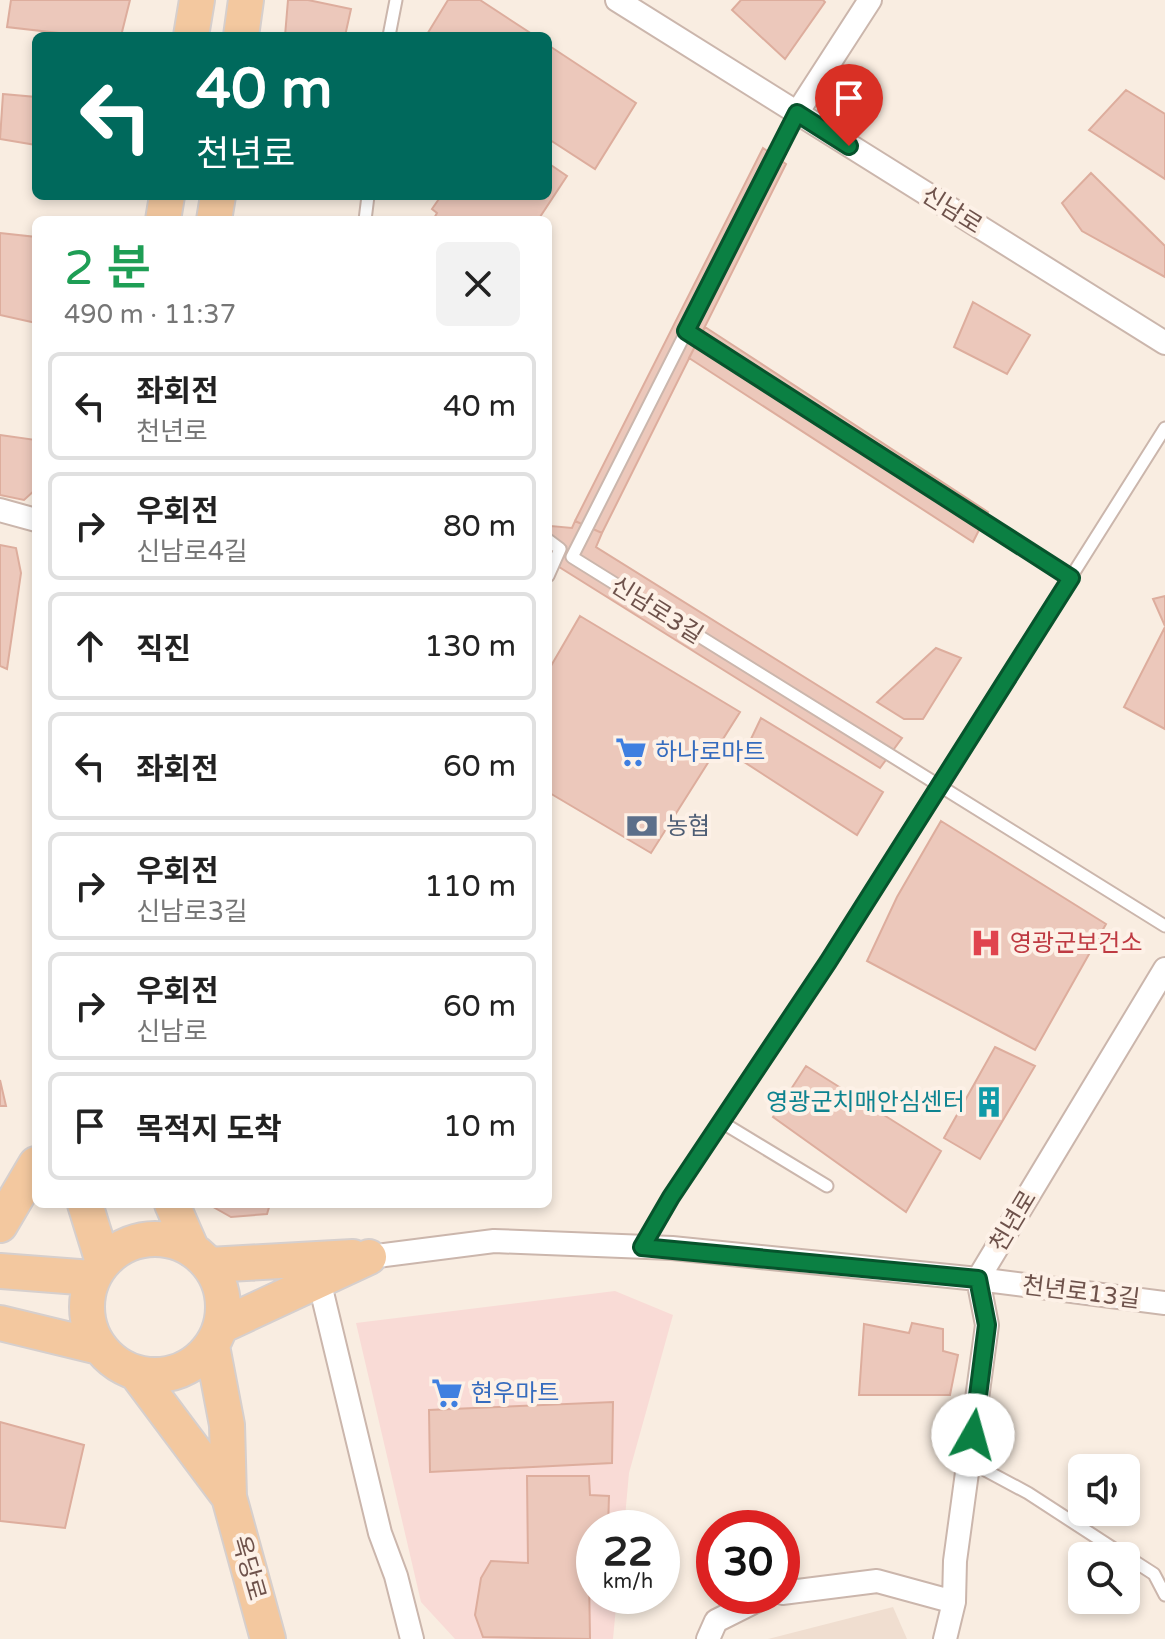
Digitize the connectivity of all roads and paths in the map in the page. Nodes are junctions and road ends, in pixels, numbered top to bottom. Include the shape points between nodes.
1 (197, 0) edge
2 (246, 0) edge
3 (396, 0) edge
4 (617, 0) edge
5 (870, 0) edge
6 (192, 32) edge
7 (242, 32) edge
8 (390, 32) edge
9 (797, 113) junction
10 (686, 331) junction
11 (1165, 343) edge
12 (1165, 428) edge
13 (0, 510) edge
14 (32, 519) edge
15 (552, 543) edge
16 (560, 549) junction
17 (572, 557) junction
18 (552, 567) edge
19 (1071, 578) junction
20 (938, 787) junction
21 (1165, 926) edge
22 (1165, 969) edge
23 (723, 1123) junction
24 (32, 1171) edge
25 (827, 1186) dead end
26 (86, 1208) edge
27 (174, 1208) edge
28 (0, 1225) edge
29 (642, 1247) junction
30 (369, 1257) junction
31 (200, 1258) junction
32 (98, 1270) junction
33 (0, 1271) edge
34 (978, 1279) junction
35 (319, 1280) junction
36 (1165, 1303) edge
37 (0, 1323) edge
38 (216, 1336) junction
39 (99, 1347) junction
40 (137, 1374) junction
41 (970, 1462) junction
42 (229, 1497) junction
43 (1104, 1542) edge
44 (1140, 1565) edge
45 (800, 1591) edge
46 (1165, 1595) edge
47 (954, 1602) junction
48 (730, 1614) edge
49 (268, 1639) edge
50 (412, 1639) edge
51 (708, 1639) edge
52 (945, 1639) edge

1 - 6 main road
2 - 7 main road
3 - 8 lane
4 - 9 street, 신남로
5 - 9 street
9 - 10 lane
9 - 11 street, 신남로
10 - 17 lane
10 - 19 lane
12 - 19 lane
13 - 14 street
15 - 16 lane
16 - 17 lane, 신남로3길
16 - 18 lane
17 - 20 lane, 신남로3길
19 - 20 lane
20 - 21 lane, 신남로3길
20 - 23 lane
22 - 34 street, 천년로
23 - 25 lane
23 - 29 lane
24 - 28 main road
26 - 32 main road
27 - 31 main road
29 - 30 street, 천년로 via 494,1241
29 - 34 street, 천년로
30 - 31 main road
30 - 35 main road
31 - 32 main road via 155,1239 127,1246
31 - 38 main road via 219,1284 223,1305
32 - 33 main road
32 - 39 main road via 86,1313
34 - 36 street, 천년로13길
34 - 41 street via 987,1325
35 - 38 main road
35 - 50 street via 380,1533
37 - 39 main road
38 - 40 main road via 198,1361 179,1372
38 - 42 main road
39 - 40 main road via 116,1364
40 - 42 main road
41 - 43 lane
41 - 47 street
42 - 49 main road, 옥당로
44 - 46 lane via 1154,1574
45 - 47 street via 877,1581
47 - 52 street
48 - 51 street via 716,1621

